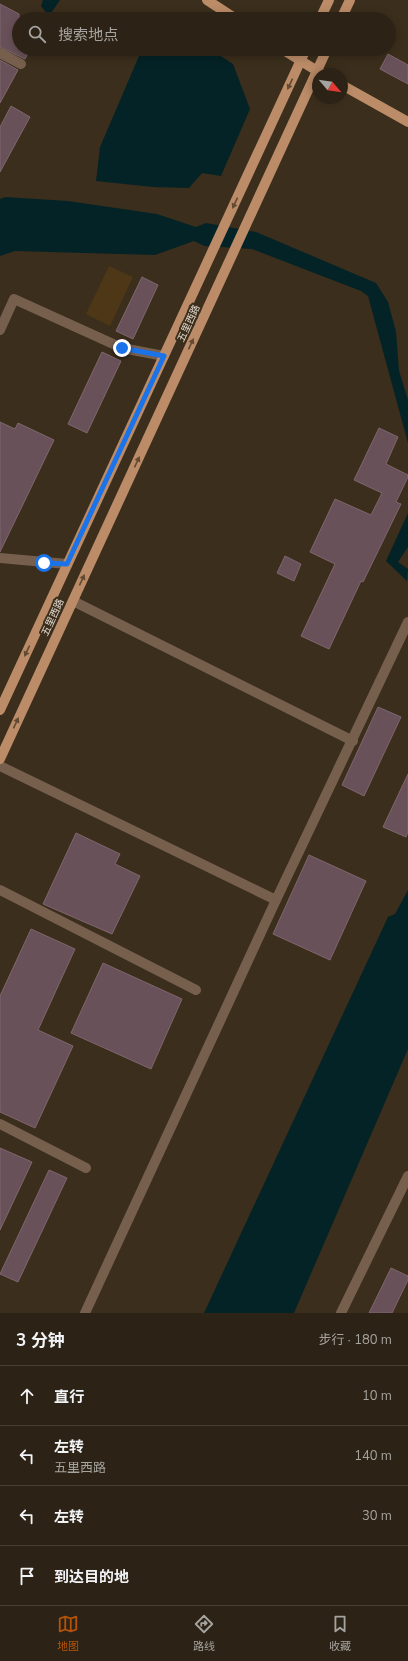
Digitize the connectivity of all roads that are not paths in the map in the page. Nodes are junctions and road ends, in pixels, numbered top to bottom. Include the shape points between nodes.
1 (207, 0) edge
2 (328, 0) edge
3 (350, 0) edge
4 (225, 12) edge
5 (323, 12) edge
6 (344, 12) edge
7 (0, 53) edge
8 (292, 56) edge
9 (302, 56) edge
10 (325, 56) edge
11 (300, 61) junction
12 (21, 64) dead end
13 (312, 68) edge
14 (321, 68) edge
15 (348, 88) edge
16 (312, 90) edge
17 (408, 122) edge
18 (0, 330) edge
19 (164, 356) junction
20 (0, 558) edge
21 (67, 564) junction
22 (73, 601) junction
23 (408, 622) edge
24 (0, 710) edge
25 (353, 741) junction
26 (0, 759) edge
27 (0, 766) edge
28 (0, 890) edge
29 (276, 900) junction
30 (196, 990) dead end
31 (0, 1124) edge
32 (86, 1168) dead end
33 (408, 1176) edge
34 (85, 1313) edge
35 (342, 1313) edge

1 - 4 main road
2 - 5 main road
3 - 6 main road
7 - 12 street
8 - 11 main road
9 - 11 main road, 五里西路
10 - 14 main road, 五里西路
11 - 13 main road
11 -> 19 main road, 五里西路
15 - 17 main road
22 -> 16 main road, 五里西路
18 - 19 street via 14,299 122,348
19 - 21 main road, 五里西路
20 - 21 street
21 -> 24 main road, 五里西路
22 - 25 street
26 -> 22 main road, 五里西路
23 - 25 street
25 - 29 street
27 - 29 street
28 - 30 street
29 - 34 street
31 - 32 street
33 - 35 street

